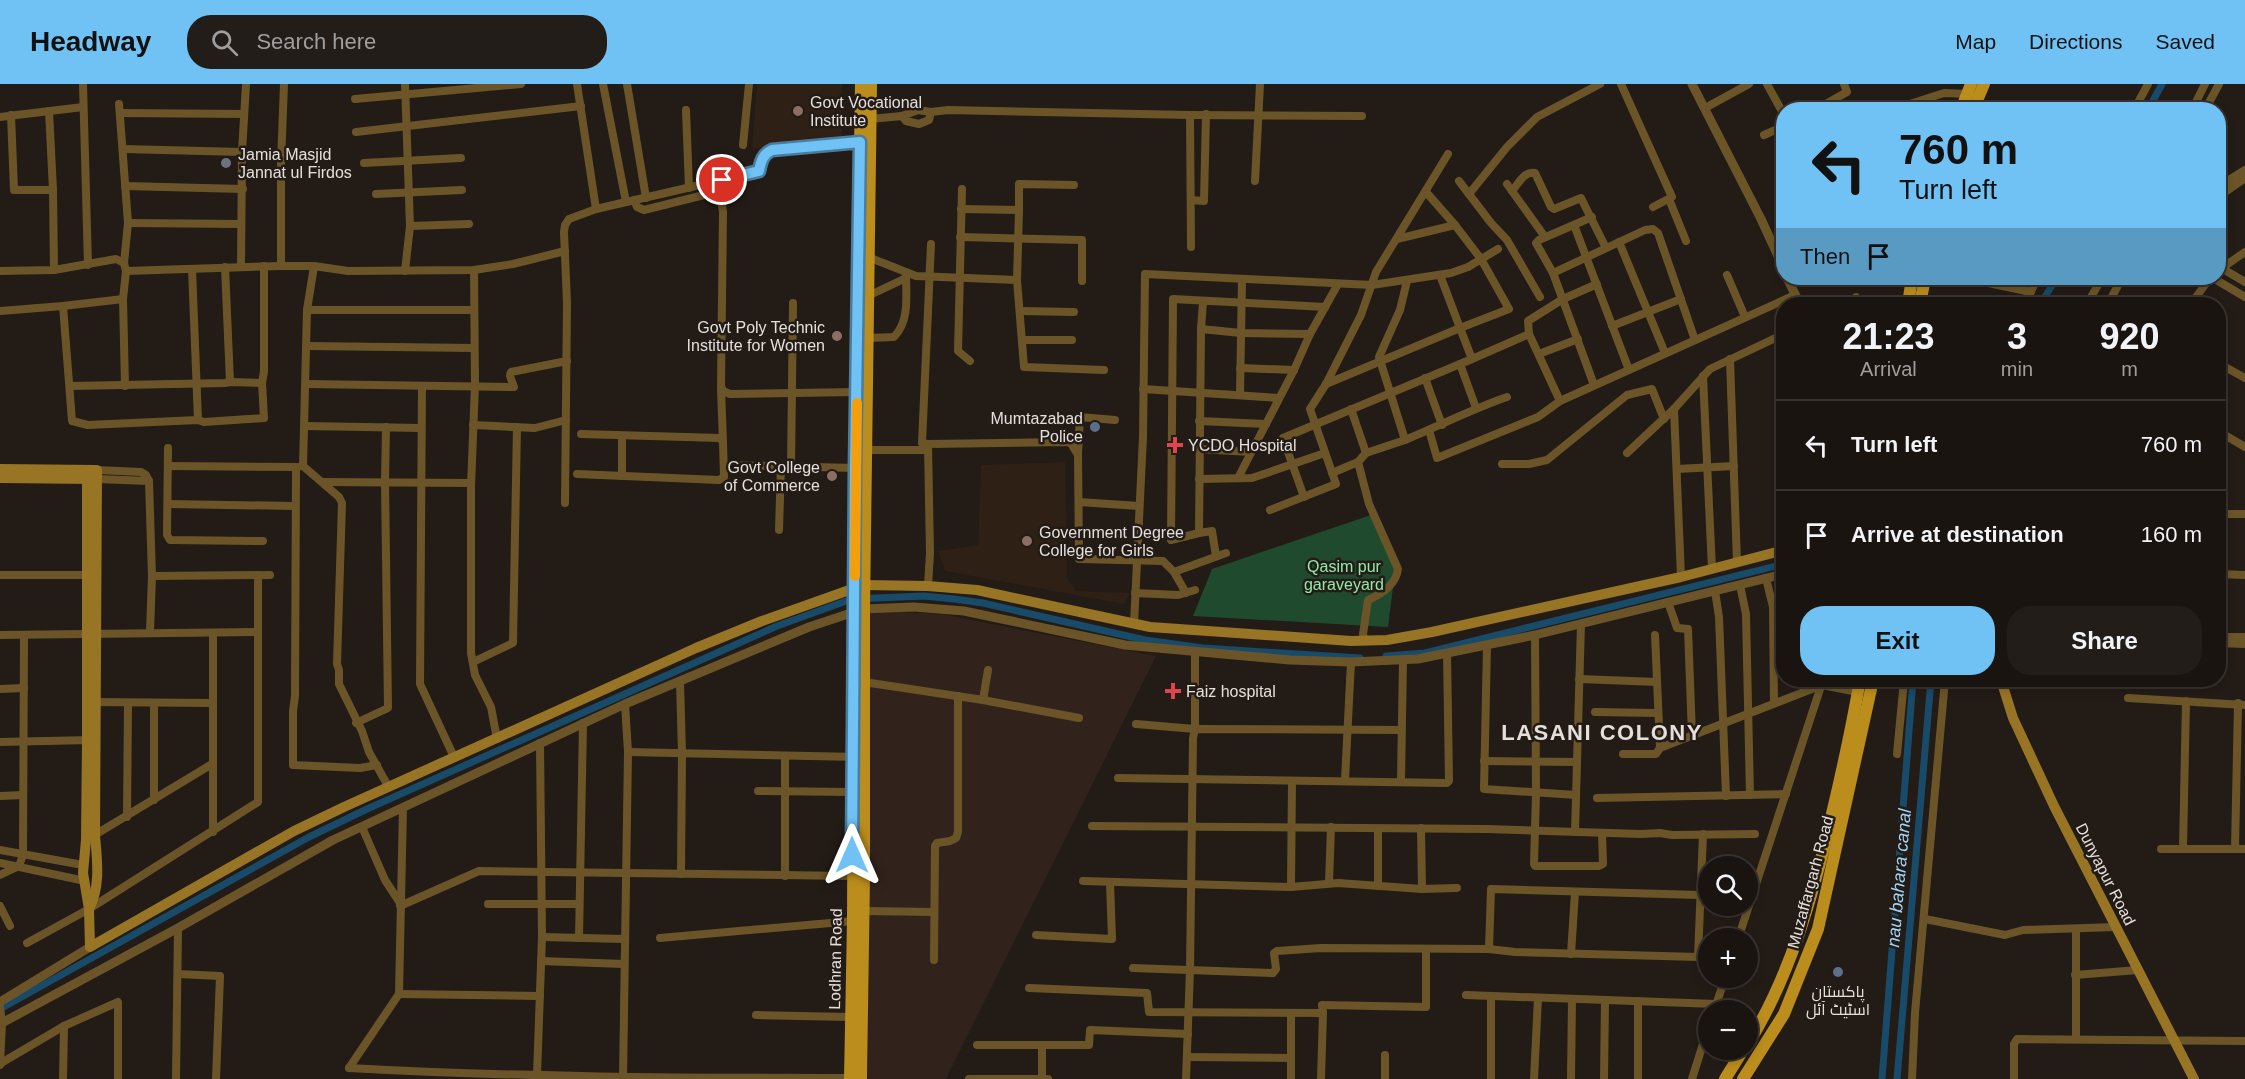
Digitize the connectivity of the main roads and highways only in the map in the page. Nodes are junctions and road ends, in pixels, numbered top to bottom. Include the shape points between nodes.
1 (861, 84) edge
2 (871, 84) edge
3 (1984, 84) edge
4 (1976, 102) edge
5 (861, 450) junction
6 (0, 469) edge
7 (92, 475) junction
8 (0, 478) edge
9 (1776, 552) edge
10 (859, 589) junction
11 (859, 610) junction
12 (1859, 687) edge
13 (1871, 687) edge
14 (2003, 687) edge
15 (858, 757) junction
16 (1843, 794) junction
17 (91, 837) junction
18 (89, 909) junction
19 (1758, 1027) edge
20 (1737, 1060) edge
21 (853, 1079) edge
22 (1725, 1079) edge
23 (1743, 1079) edge
24 (2193, 1079) edge

1 - 5 main road, Lodhran Road
2 - 5 main road, Lodhran Road via 868,338
3 - 4 main road
5 - 10 main road, Lodhran Road
5 - 10 main road, Lodhran Road via 855,468
6 - 7 main road
7 - 8 main road
7 - 17 main road
9 - 10 main road via 1424,634 1365,641 1134,624 977,590 928,586
10 - 11 main road, Lodhran Road
10 - 18 main road via 696,648 388,786 294,831 90,947
11 - 15 main road, Lodhran Road
11 - 15 main road, Lodhran Road via 864,682
12 - 16 main road, Muzaffargarh Road
13 - 16 main road, Muzaffargarh Road
14 - 24 main road, Dunyapur Road via 2013,718 2054,806
15 - 21 main road, Lodhran Road via 863,911
15 - 21 main road, Lodhran Road via 852,792
16 - 19 main road, Muzaffargarh Road via 1801,929
16 - 23 main road, Muzaffargarh Road via 1818,929 1784,1014
17 - 18 main road via 83,865
17 - 18 main road via 98,872
20 - 22 main road

